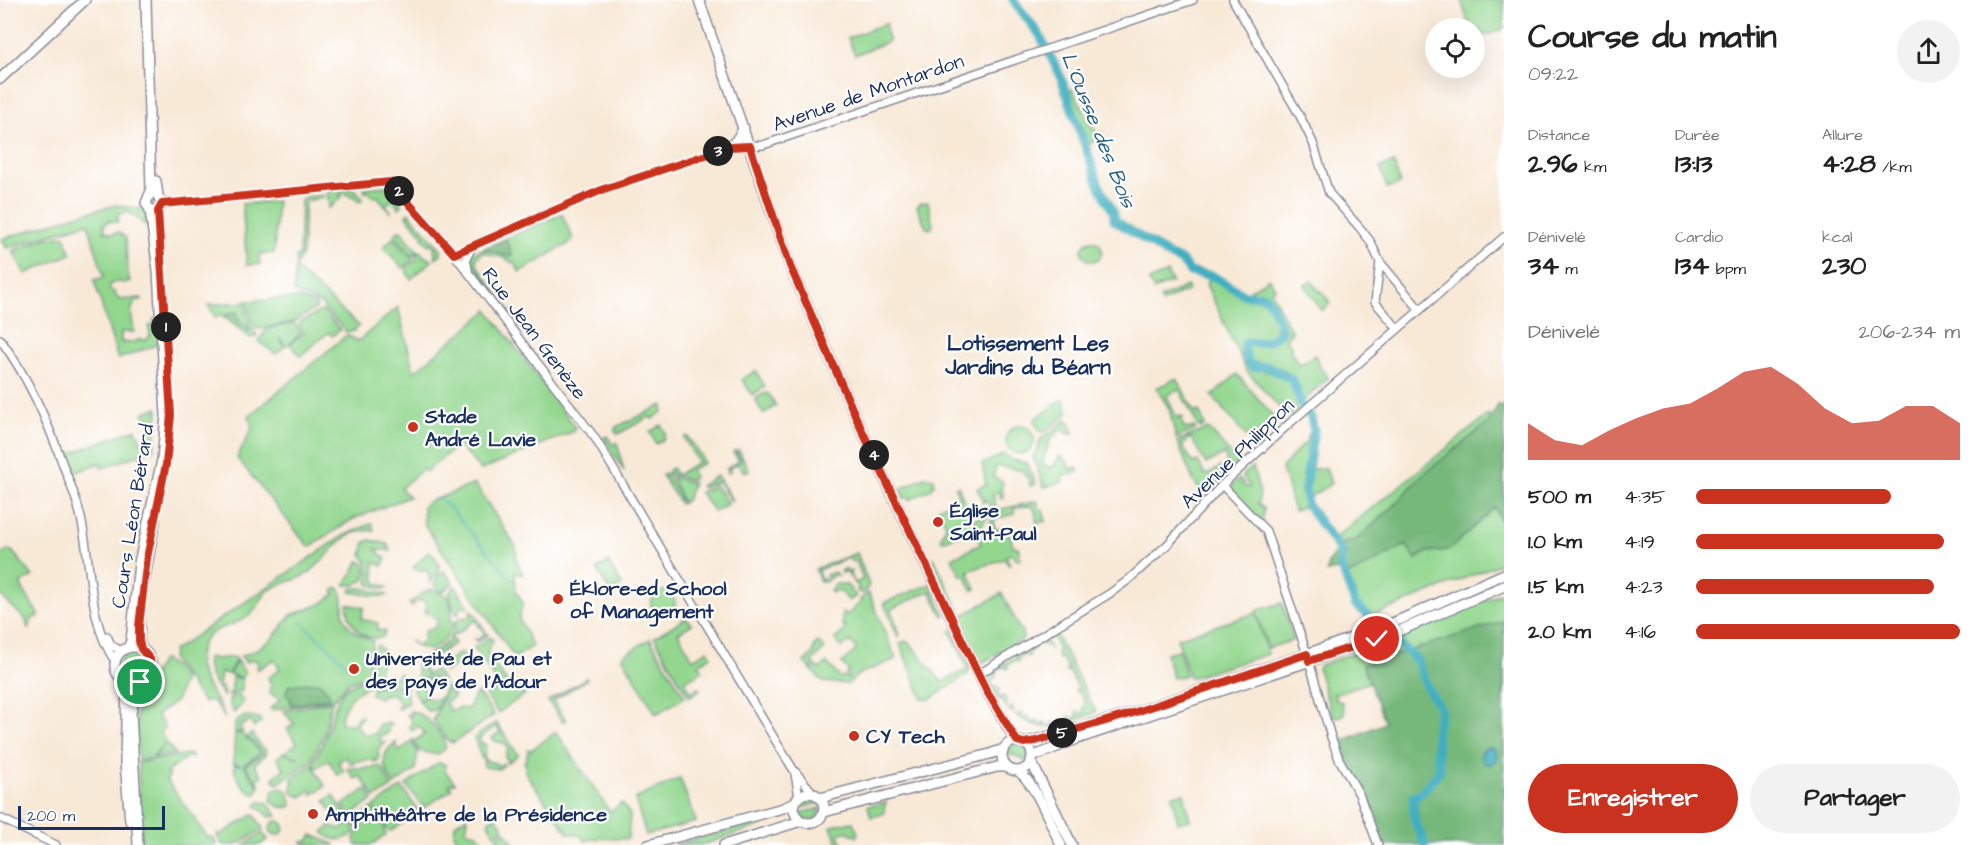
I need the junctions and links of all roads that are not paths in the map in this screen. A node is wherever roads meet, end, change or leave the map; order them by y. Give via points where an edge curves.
1 (85, 0) edge
2 (146, 0) edge
3 (699, 0) edge
4 (1193, 0) edge
5 (1233, 0) edge
6 (0, 79) edge
7 (744, 128) junction
8 (750, 146) junction
9 (730, 147) junction
10 (156, 204) junction
11 (1504, 237) edge
12 (472, 247) junction
13 (454, 254) junction
14 (1380, 262) junction
15 (468, 272) junction
16 (1420, 310) junction
17 (1398, 329) junction
18 (0, 339) edge
19 (1222, 485) junction
20 (1504, 574) edge
21 (1504, 586) edge
22 (96, 608) junction
23 (1391, 629) junction
24 (141, 649) junction
25 (124, 650) junction
26 (1308, 657) junction
27 (116, 661) junction
28 (979, 674) junction
29 (126, 682) junction
30 (140, 682) junction
31 (1013, 744) junction
32 (1032, 759) junction
33 (1007, 767) junction
34 (793, 769) junction
35 (1018, 771) junction
36 (817, 796) junction
37 (797, 800) junction
38 (824, 812) junction
39 (0, 818) edge
40 (801, 821) junction
41 (56, 845) edge
42 (132, 845) edge
43 (138, 845) edge
44 (648, 845) edge
45 (724, 845) edge
46 (1062, 845) edge
47 (1072, 845) edge
48 (1378, 845) edge

1 - 6 main road
2 - 10 main road, Cours Léon Bérard
3 - 7 main road
4 - 8 street, Avenue de Montardon via 763,145
5 - 14 street via 1300,116 1329,194 1370,241
7 - 8 main road
7 - 9 main road
8 - 9 street, Avenue de Montardon
8 - 28 main road via 797,283 858,422
9 - 12 street, Avenue de Montardon via 604,189
10 - 13 street via 390,182
10 - 24 main road, Cours Léon Bérard via 171,415 142,591
10 - 25 main road, Cours Léon Bérard via 166,416 162,460 139,563 131,641
11 - 16 street, Avenue Philippon
12 - 13 street, Avenue de Montardon
12 - 15 street via 466,259
13 - 15 street, Rue Jean Genèze
14 - 16 street
14 - 17 street via 1375,302
15 - 34 street, Rue Jean Genèze via 595,438
16 - 17 street, Avenue Philippon
17 - 19 street, Avenue Philippon
18 - 22 street via 32,389 73,492 81,516
19 - 26 street via 1266,531
19 - 28 street, Avenue Philippon via 1167,545 1127,581
20 - 23 main road
21 - 23 main road
22 - 25 street via 111,645
22 - 27 street via 106,646
23 - 26 main road
24 - 25 main road
24 - 30 main road via 151,664 149,675
25 - 27 main road
26 - 31 main road via 1127,715
26 - 32 main road via 1077,739
26 - 48 street via 1339,759 1359,794
27 - 29 main road via 116,671
28 - 31 main road
29 - 30 main road
29 - 42 main road via 125,763
30 - 43 main road via 132,713
31 - 32 main road via 1030,748
31 - 33 main road via 1002,760
31 - 36 main road via 990,754
32 - 35 main road via 1025,769
32 - 47 main road
33 - 35 main road
33 - 38 main road via 994,767
34 - 36 street
34 - 37 street
35 - 46 main road via 1036,795
36 - 37 main road via 807,794
36 - 38 main road
37 - 40 main road via 795,814
37 - 44 main road via 783,808
38 - 40 main road via 816,822
39 - 41 street
40 - 45 main road

